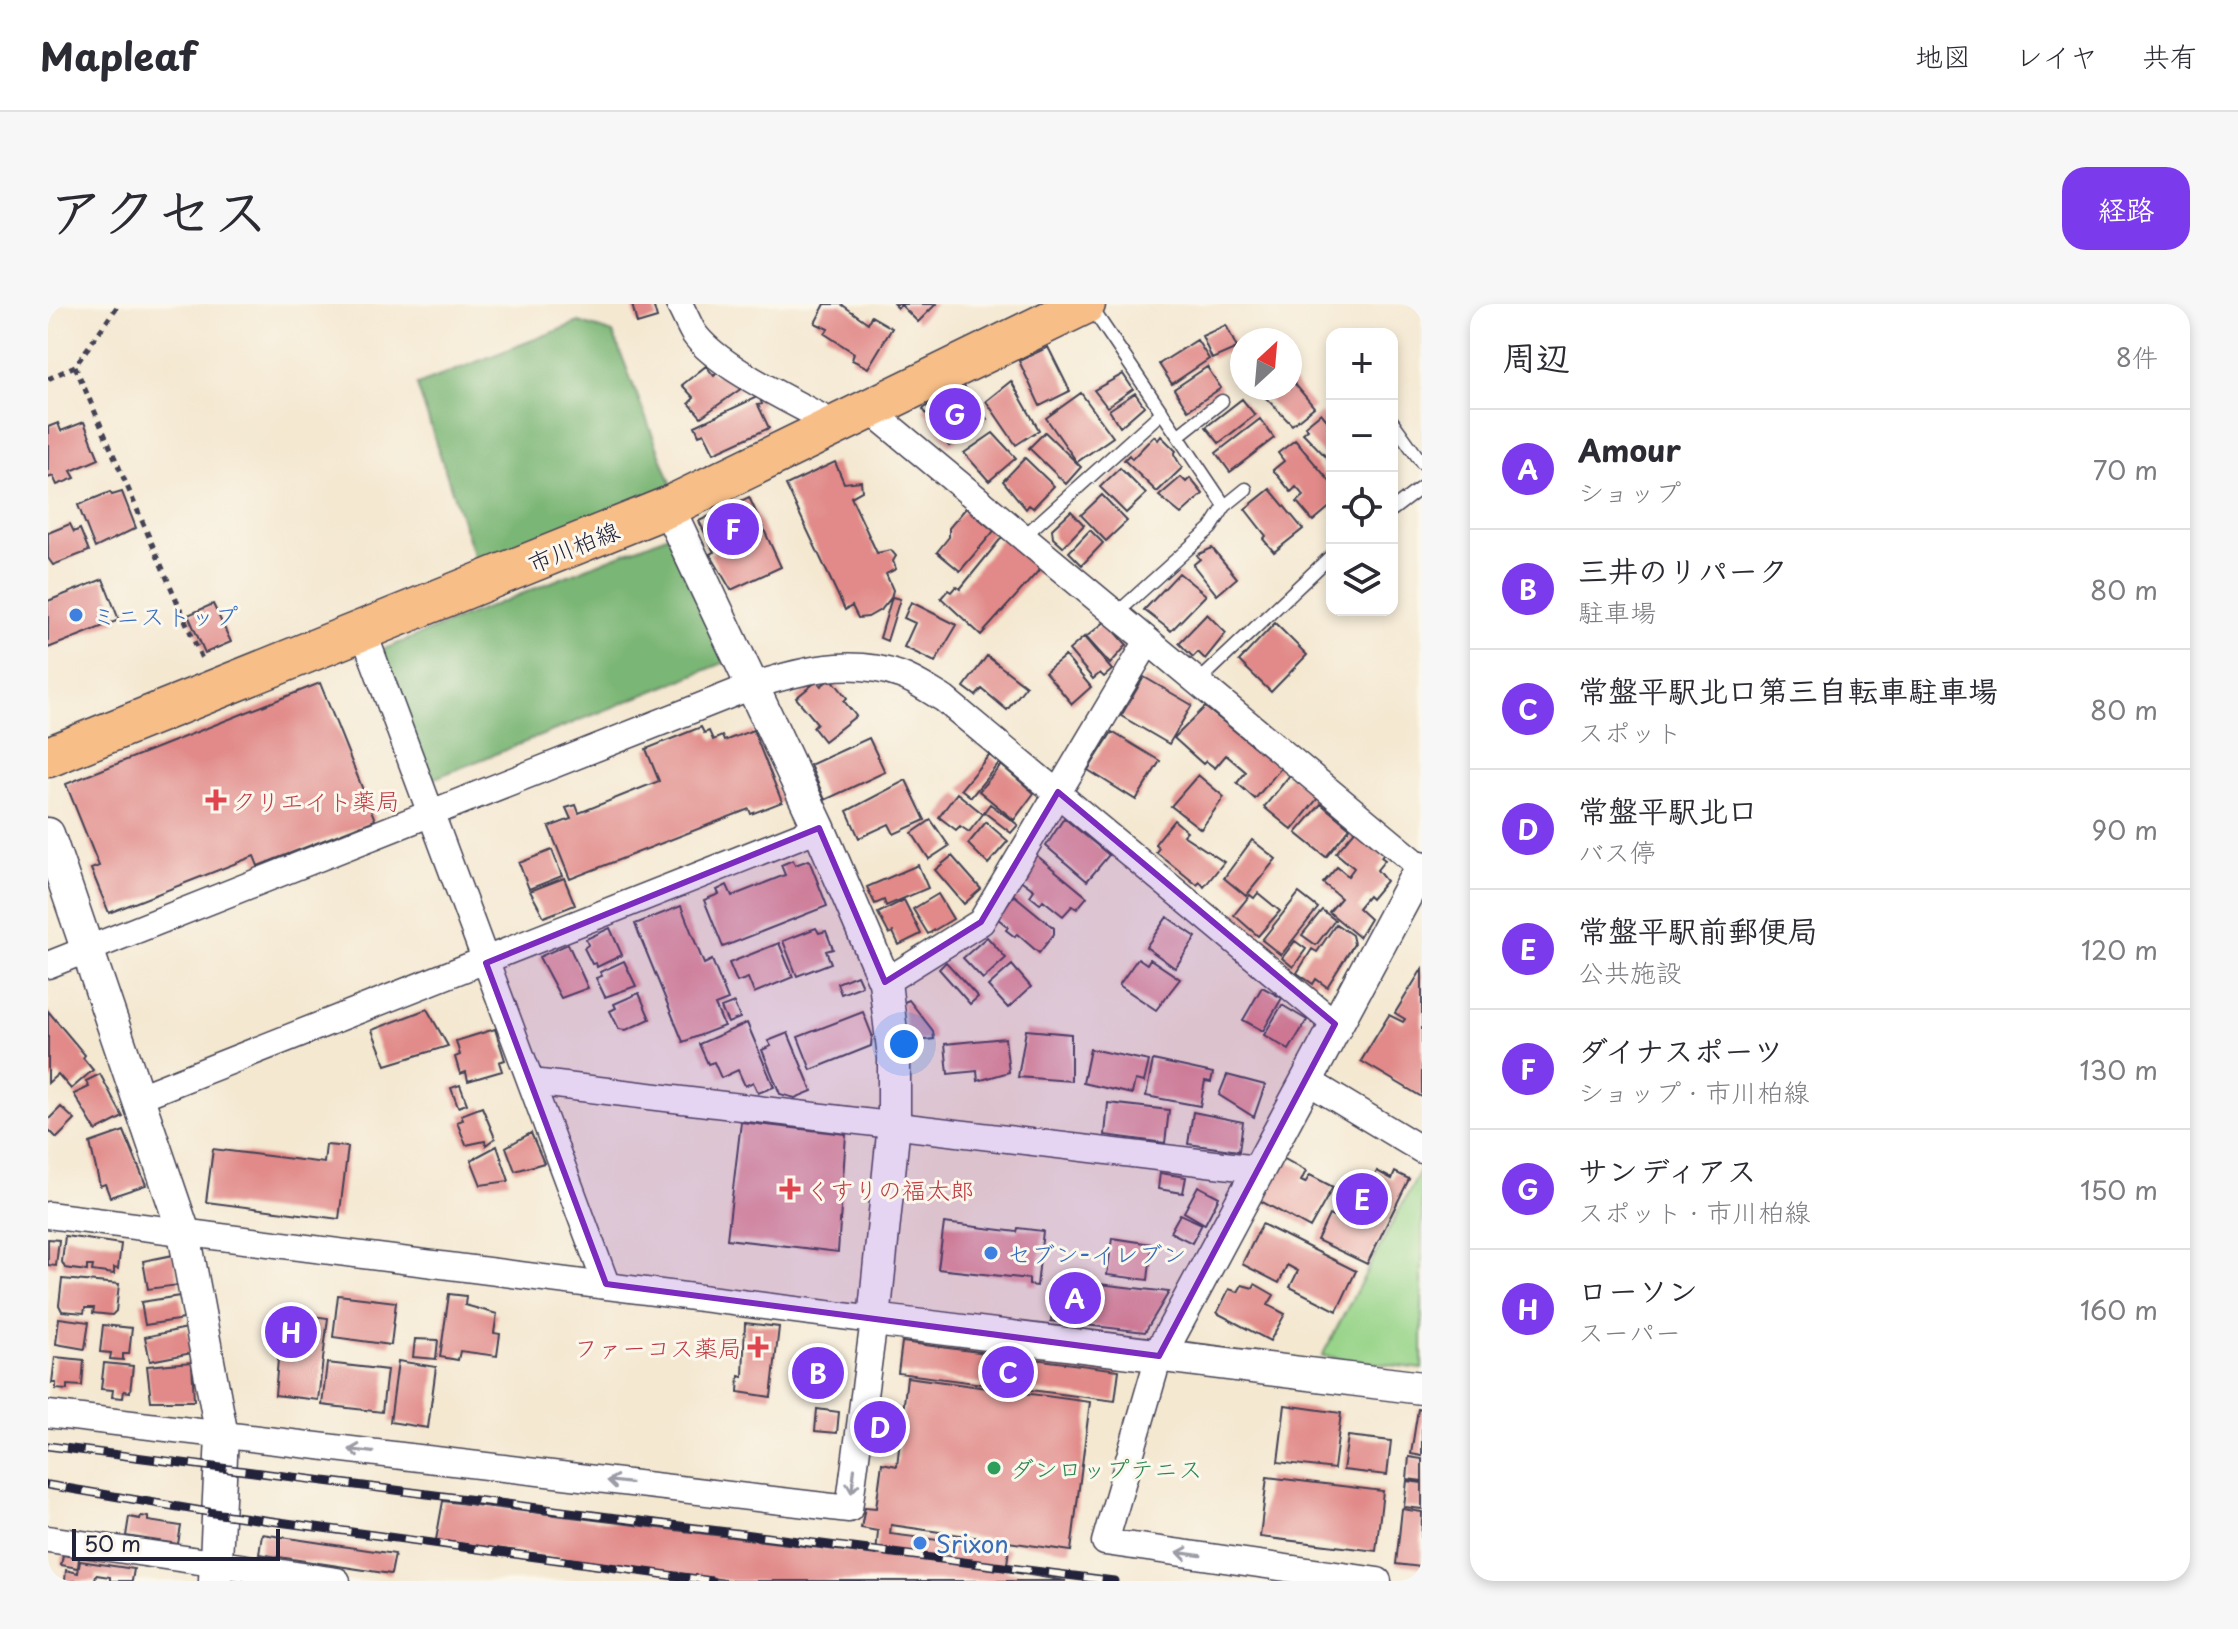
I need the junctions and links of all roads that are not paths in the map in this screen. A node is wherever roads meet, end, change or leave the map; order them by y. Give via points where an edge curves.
1 (679, 304) edge
2 (1087, 304) edge
3 (1222, 401) dead end
4 (1162, 412) junction
5 (854, 418) junction
6 (1398, 429) edge
7 (1179, 435) junction
8 (1422, 463) edge
9 (1422, 487) edge
10 (1246, 489) dead end
11 (1398, 505) edge
12 (1225, 506) junction
13 (668, 507) junction
14 (1023, 537) junction
15 (1326, 561) edge
16 (1116, 614) junction
17 (363, 631) junction
18 (1148, 641) junction
19 (1198, 682) junction
20 (752, 686) junction
21 (48, 757) edge
22 (1058, 792) junction
23 (432, 813) junction
24 (819, 828) junction
25 (48, 834) edge
26 (1422, 868) edge
27 (88, 949) junction
28 (486, 963) junction
29 (48, 965) edge
30 (885, 982) junction
31 (1335, 1024) junction
32 (1306, 1080) junction
33 (532, 1082) junction
34 (139, 1097) junction
35 (894, 1124) junction
36 (1422, 1150) edge
37 (1257, 1169) junction
38 (48, 1215) edge
39 (184, 1233) junction
40 (606, 1284) junction
41 (874, 1320) junction
42 (1159, 1356) junction
43 (1422, 1388) edge
44 (48, 1414) edge
45 (222, 1436) junction
46 (48, 1539) edge
47 (216, 1572) edge
48 (337, 1581) edge
49 (1378, 1581) edge

1 - 5 street via 694,334 744,374
2 - 4 lane
2 - 5 main road, 市川柏線
3 - 7 lane
4 - 7 lane
4 - 14 lane
5 - 13 main road, 市川柏線
5 - 14 street
6 - 8 lane
7 - 12 lane
9 - 11 lane
10 - 12 lane
12 - 16 lane via 1211,528
13 - 17 main road, 市川柏線
13 - 20 street
14 - 16 street
15 - 19 lane
16 - 18 street
17 - 21 main road, 市川柏線
17 - 23 street
18 - 19 street
18 - 22 street
19 - 26 street
20 - 22 street via 807,669 858,666 901,675 944,699
20 - 23 street
20 - 24 street
22 - 30 street via 981,922
22 - 31 street
23 - 27 street
23 - 28 street
24 - 28 street
24 - 30 street
25 - 27 street
26 - 31 street
27 - 29 street
27 - 34 street
28 - 33 street
28 - 34 street
30 - 35 street via 894,1057
31 - 32 street
32 - 36 street
32 - 37 street
33 - 35 street
33 - 40 street
34 - 39 street
35 - 37 street
35 - 41 street
37 - 42 street
38 - 39 street
39 - 40 street
39 - 45 street
40 - 41 street
41 - 42 street
41 -> 45 street via 849,1509
42 - 43 street
49 -> 42 street via 1105,1542
44 - 45 street
45 - 47 street
46 - 47 street
47 - 48 street

